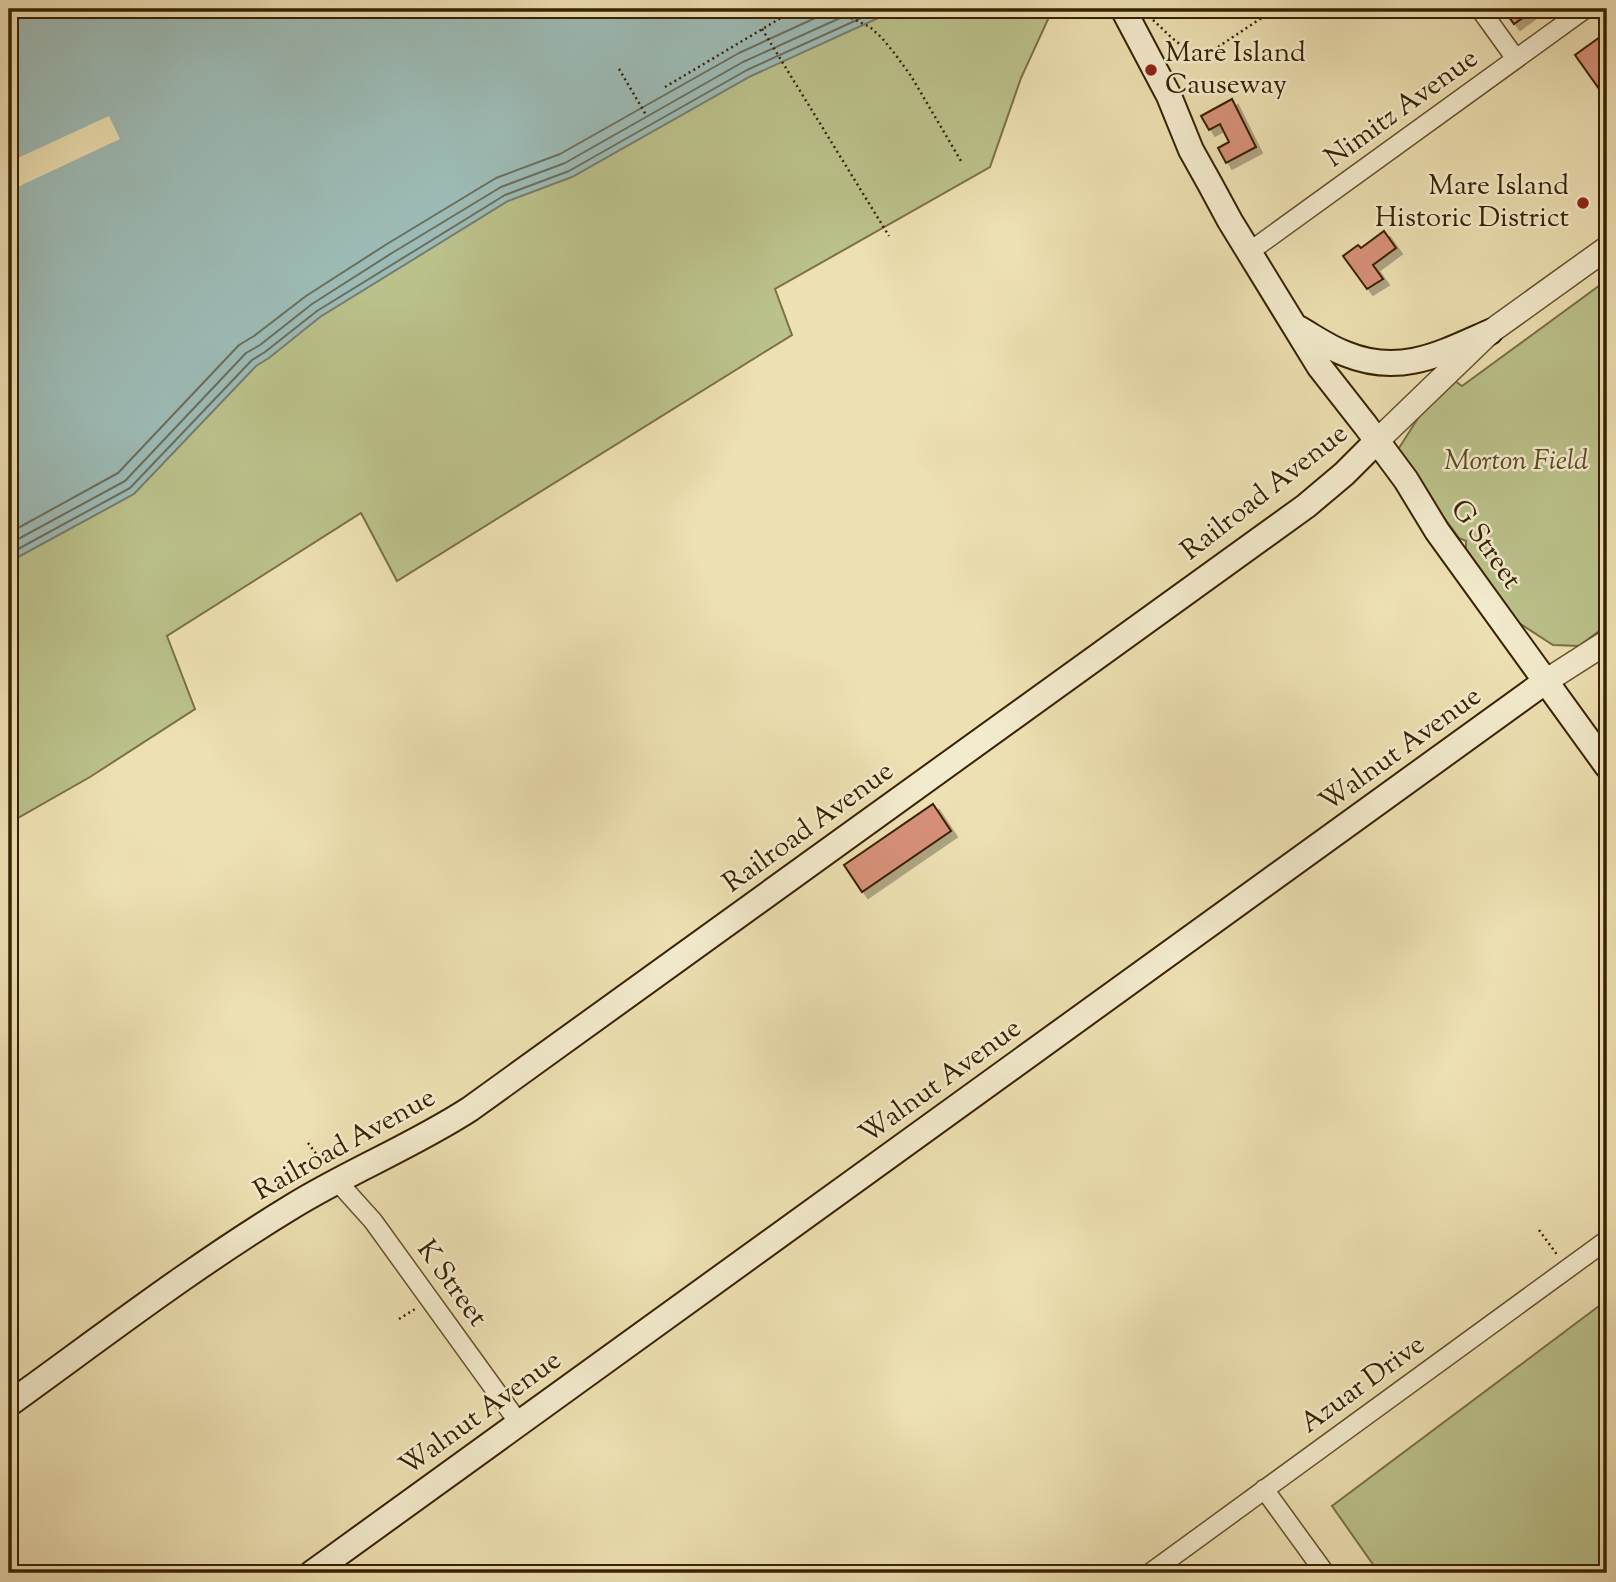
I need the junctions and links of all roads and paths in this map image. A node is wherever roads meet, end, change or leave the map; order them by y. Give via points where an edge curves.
1 (796, 9) edge
2 (1108, 9) edge
3 (1123, 9) edge
4 (1275, 9) edge
5 (1480, 9) edge
6 (1586, 9) edge
7 (792, 11) junction
8 (838, 13) dead end
9 (1148, 15) dead end
10 (851, 18) dead end
11 (762, 29) junction
12 (1516, 59) junction
13 (619, 69) dead end
14 (665, 88) dead end
15 (1163, 99) junction
16 (646, 115) dead end
17 (961, 161) dead end
18 (889, 236) dead end
19 (1607, 248) edge
20 (1249, 252) junction
21 (1295, 327) junction
22 (1490, 332) junction
23 (1319, 366) junction
24 (1377, 442) junction
25 (1344, 474) junction
26 (1607, 642) edge
27 (1546, 681) junction
28 (1607, 766) edge
29 (308, 1143) dead end
30 (337, 1181) junction
31 (1539, 1230) dead end
32 (1607, 1240) edge
33 (1568, 1270) junction
34 (430, 1299) junction
35 (399, 1319) dead end
36 (9, 1404) edge
37 (525, 1429) junction
38 (1264, 1489) junction
39 (312, 1573) edge
40 (1150, 1573) edge
41 (1325, 1573) edge

1 - 7 path
2 - 15 main road
3 - 15 main road
4 - 9 path via 1208,53 1178,43
5 - 12 street
6 - 12 street, Nimitz Avenue
7 - 8 path
7 - 11 path
10 - 17 path via 870,27 895,54
11 - 14 path
11 - 18 path
12 - 20 street, Nimitz Avenue
13 - 16 path
15 - 20 main road
19 - 22 street, Railroad Avenue
20 - 21 main road, G Street
21 - 22 main road via 1343,354 1391,364 1431,357
21 - 23 main road, G Street
22 - 24 street, Railroad Avenue
23 - 24 main road, G Street
23 - 25 main road via 1350,431
24 - 25 main road, Railroad Avenue
24 - 27 main road, G Street
25 - 30 main road, Railroad Avenue via 1306,506 470,1109
26 - 27 street, Walnut Avenue
27 - 28 main road, G Street
27 - 37 main road, Walnut Avenue via 843,1191
29 - 30 path
30 - 34 street, K Street via 373,1221
30 - 36 main road, Railroad Avenue via 216,1256
31 - 33 path
32 - 33 street, Azuar Drive
33 - 38 street, Azuar Drive
34 - 35 path
34 - 37 street, K Street
37 - 39 main road, Walnut Avenue
38 - 40 street, Azuar Drive
38 - 41 street

